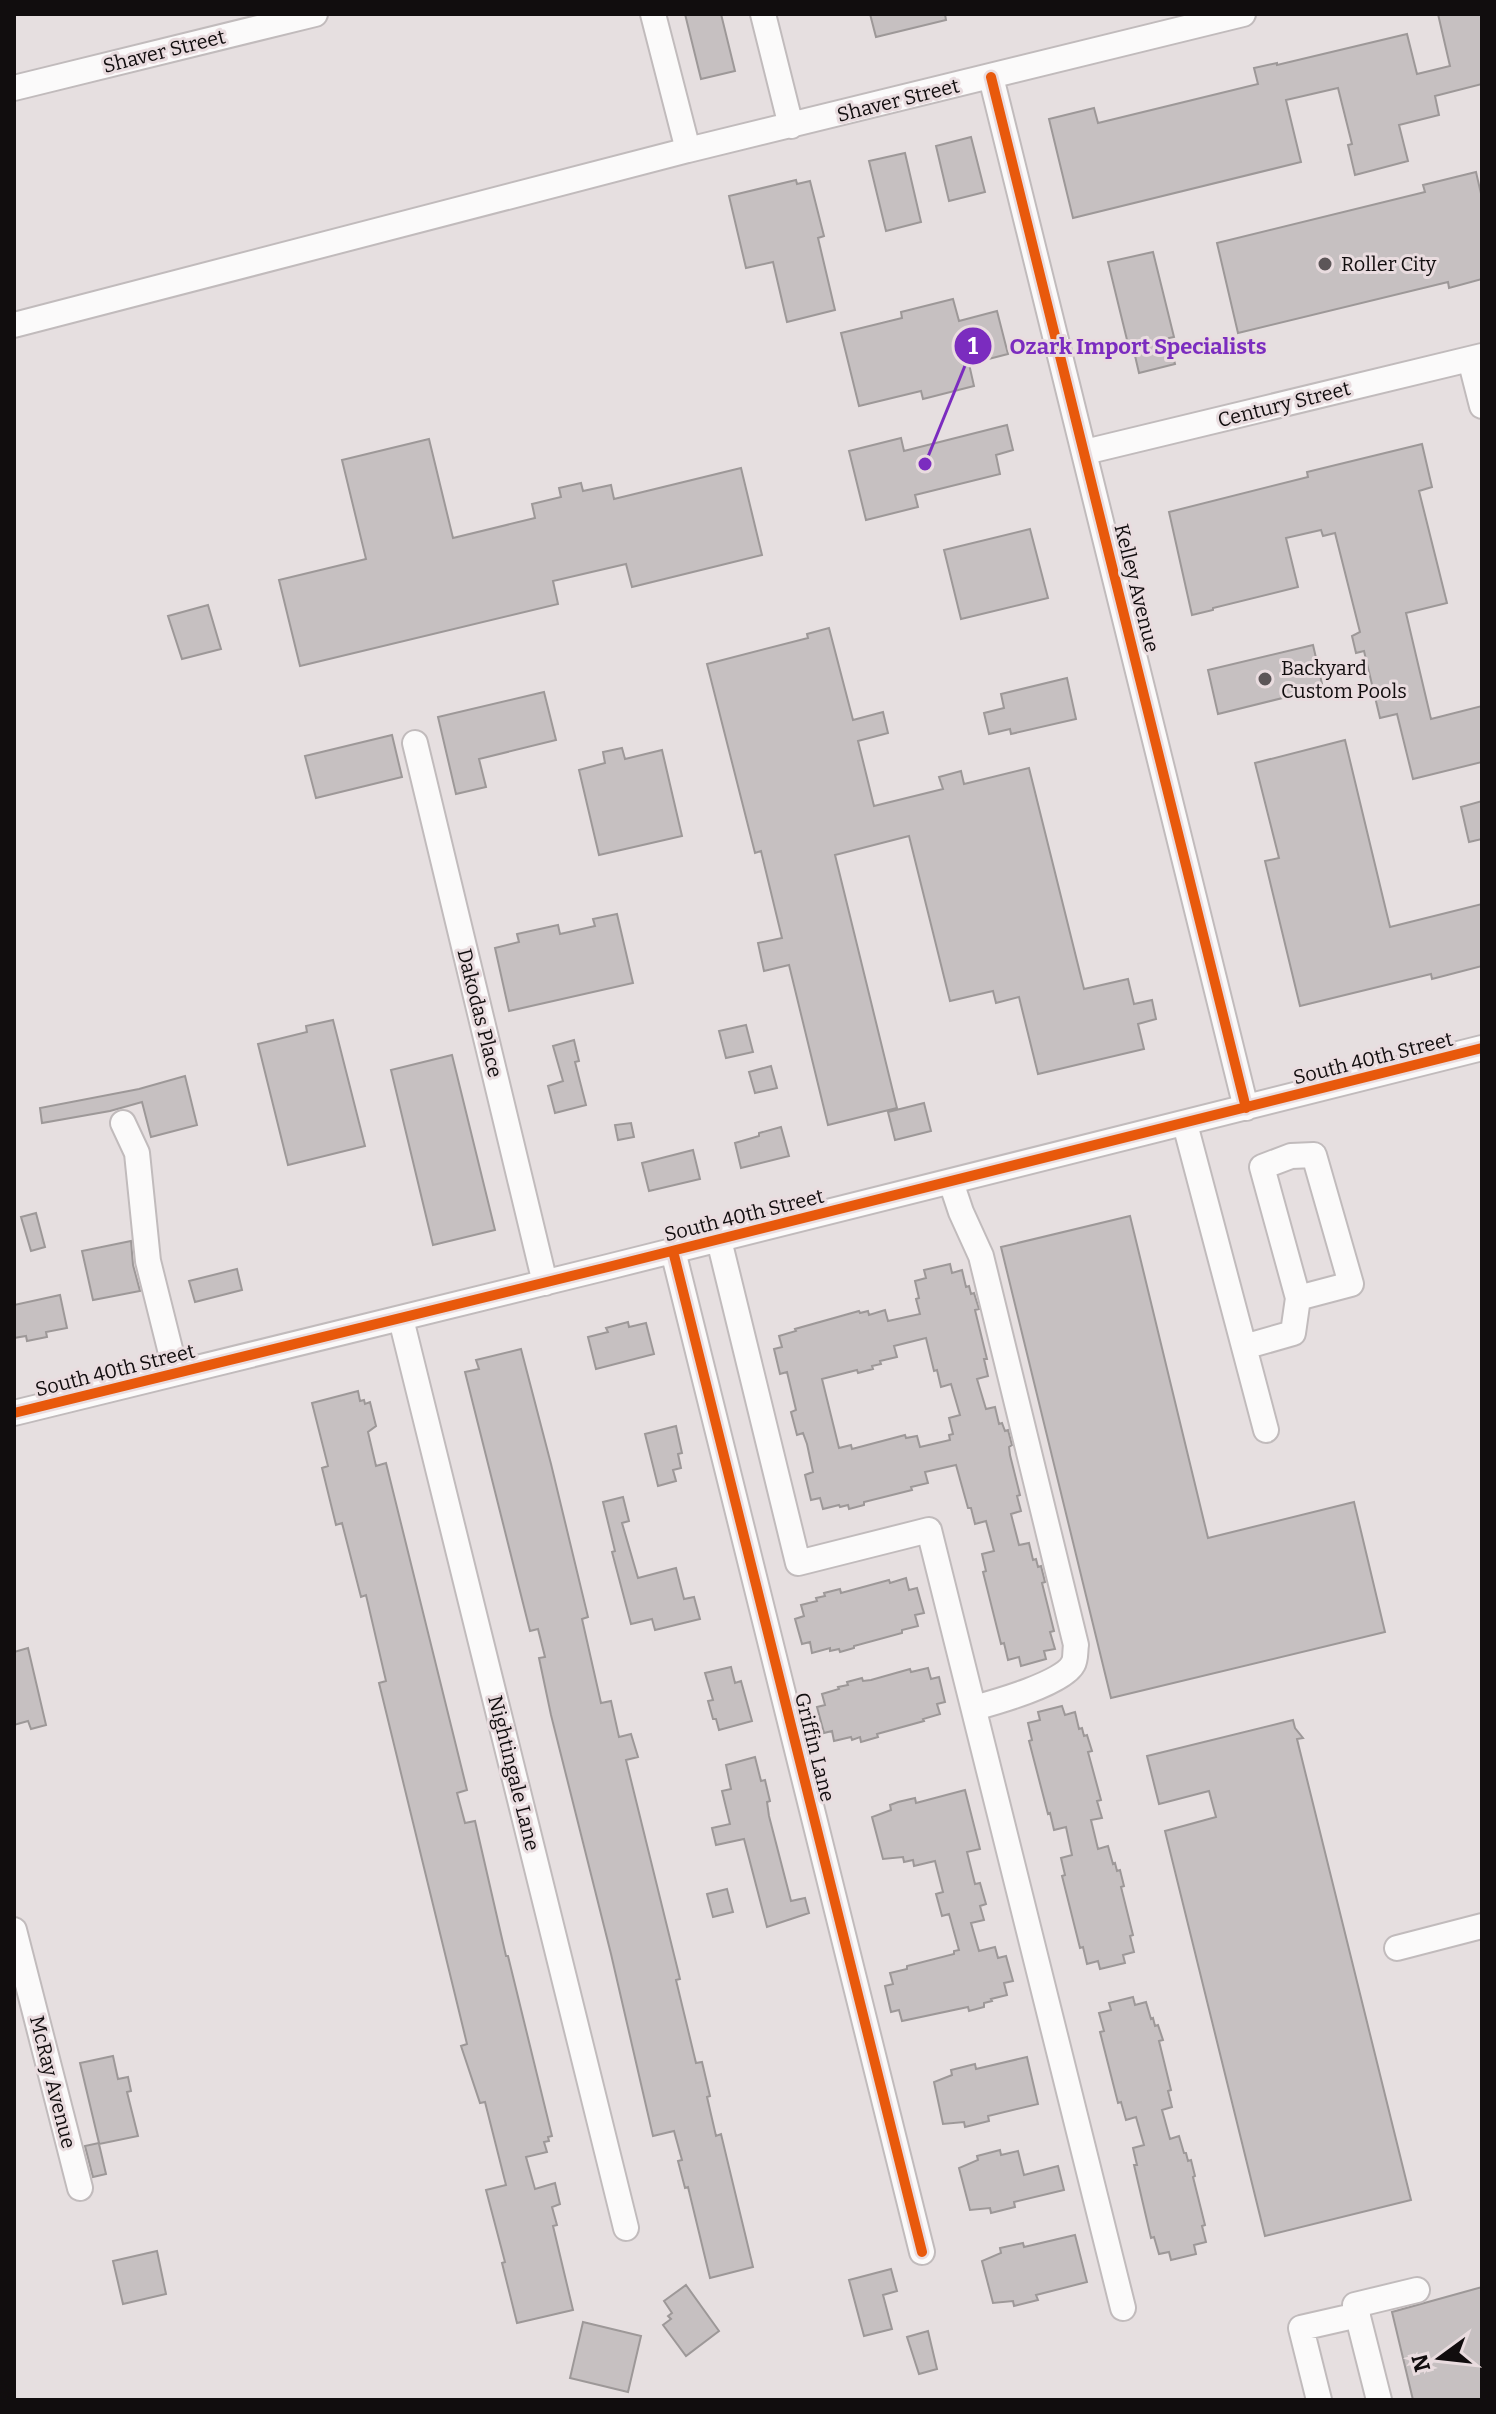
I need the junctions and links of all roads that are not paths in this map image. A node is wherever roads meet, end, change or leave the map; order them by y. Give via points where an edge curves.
1 (315, 14) edge
2 (653, 14) edge
3 (763, 14) edge
4 (1243, 14) edge
5 (991, 77) junction
6 (14, 88) edge
7 (791, 126) junction
8 (688, 150) junction
9 (14, 325) edge
10 (1476, 358) edge
11 (1482, 406) edge
12 (1085, 452) junction
13 (415, 743) dead end
14 (1482, 1048) edge
15 (1246, 1108) junction
16 (123, 1123) dead end
17 (1185, 1124) junction
18 (951, 1182) junction
19 (719, 1240) junction
20 (673, 1251) junction
21 (545, 1283) junction
22 (1298, 1298) junction
23 (401, 1319) junction
24 (1244, 1347) junction
25 (176, 1373) junction
26 (14, 1413) edge
27 (1266, 1430) dead end
28 (974, 1708) junction
29 (1482, 1926) edge
30 (14, 1930) edge
31 (1397, 1948) dead end
32 (80, 2188) dead end
33 (626, 2228) dead end
34 (922, 2252) dead end
35 (1417, 2290) dead end
36 (1123, 2308) dead end
37 (1358, 2315) junction
38 (1319, 2400) edge
39 (1379, 2400) edge

1 - 6 street, Shaver Street
2 - 8 street
3 - 7 street
4 - 5 street, Shaver Street
5 - 7 street, Shaver Street
5 - 12 street, Kelley Avenue
7 - 8 street, Shaver Street
8 - 9 street, Shaver Street
10 - 11 street
10 - 12 street, Century Street
12 - 15 street, Kelley Avenue
13 - 21 street, Dakodas Place
14 - 15 street, South 40th Street
15 - 17 street, South 40th Street
16 - 25 street via 137,1153 148,1261
17 - 18 street, South 40th Street
17 - 24 street
18 - 19 street, South 40th Street
18 - 28 street via 981,1256 1076,1645 1074,1663 1063,1676
19 - 20 street, South 40th Street
19 - 28 street via 798,1563 929,1530
20 - 21 street, South 40th Street
20 - 34 street, Griffin Lane
21 - 23 street, South 40th Street
22 - 22 street via 1351,1284 1314,1155 1291,1156 1262,1167
22 - 24 street via 1293,1333
23 - 25 street, South 40th Street
23 - 33 street, Nightingale Lane
24 - 27 street
25 - 26 street, South 40th Street
28 - 36 street
29 - 31 street
30 - 32 street, McRay Avenue
35 - 37 street via 1355,2305
37 - 38 street via 1301,2328
37 - 39 street

